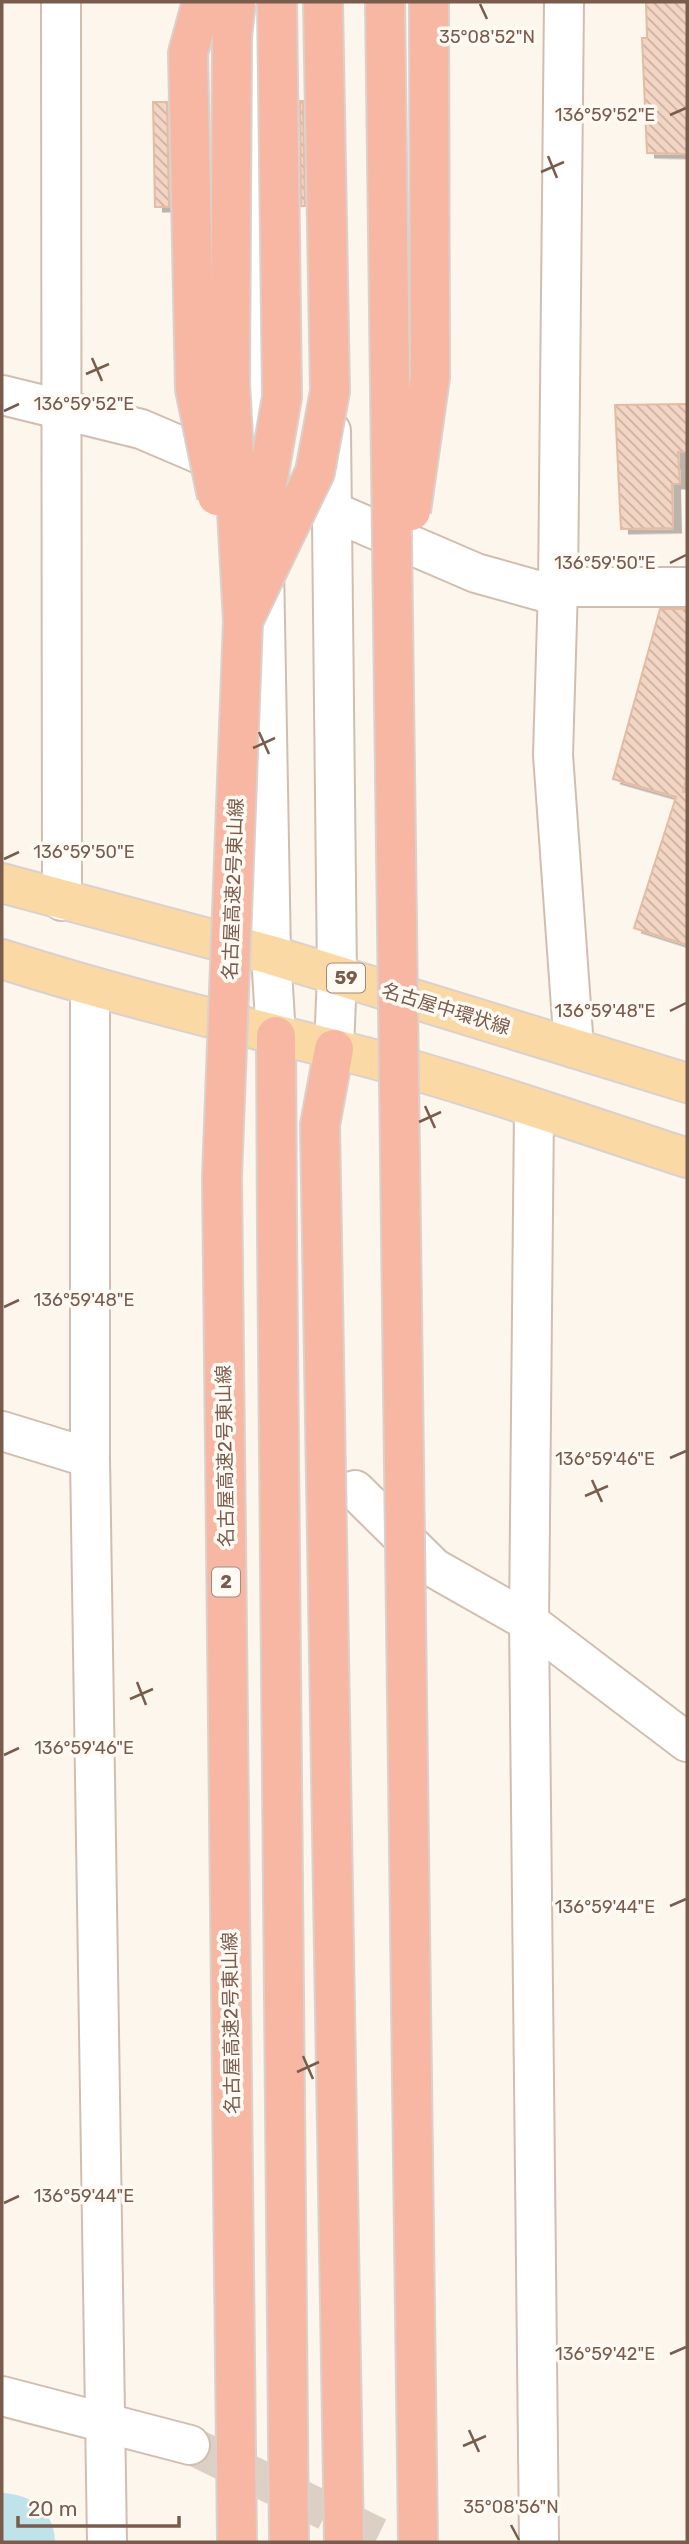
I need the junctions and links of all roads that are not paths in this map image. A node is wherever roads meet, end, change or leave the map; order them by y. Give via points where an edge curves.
1 (61, 2) edge
2 (202, 2) edge
3 (236, 2) edge
4 (254, 2) edge
5 (277, 2) edge
6 (325, 2) edge
7 (385, 2) edge
8 (429, 2) edge
9 (564, 2) edge
10 (2, 395) edge
11 (60, 411) junction
12 (262, 481) junction
13 (331, 511) junction
14 (687, 587) edge
15 (558, 592) junction
16 (243, 621) junction
17 (394, 631) junction
18 (2, 883) edge
19 (62, 901) junction
20 (271, 956) junction
21 (2, 960) edge
22 (337, 975) junction
23 (90, 987) junction
24 (276, 1036) junction
25 (574, 1048) junction
26 (334, 1049) junction
27 (687, 1083) edge
28 (534, 1108) junction
29 (687, 1158) edge
30 (2, 1431) edge
31 (90, 1458) junction
32 (355, 1490) dead end
33 (529, 1622) junction
34 (687, 1742) edge
35 (2, 2396) edge
36 (106, 2424) junction
37 (190, 2445) tunnel mouth
38 (107, 2542) edge
39 (237, 2542) edge
40 (289, 2542) edge
41 (344, 2542) edge
42 (418, 2542) edge
43 (539, 2542) edge

1 - 11 street
2 - 16 highway, bridge via 188,53 195,390
3 - 16 highway, bridge via 230,383
4 - 12 street
5 - 16 highway, bridge via 282,397
6 - 13 street
6 - 16 highway, bridge via 330,391 315,472
7 - 17 highway, bridge
8 - 17 highway, bridge via 430,377
9 - 15 street
10 - 11 street
11 - 12 street via 141,429
11 - 19 street
12 - 13 street
12 - 20 street
13 - 15 street via 476,573
13 - 22 street
14 - 15 street
15 - 25 street via 553,755
16 - 39 highway, 名古屋高速2号東山線 / 2, bridge via 222,1177
17 - 42 highway, bridge
18 - 19 main road, 名古屋中環状線 / 59
19 - 20 main road, 名古屋中環状線 / 59
20 - 22 main road, 名古屋中環状線 / 59
20 - 24 street
21 - 23 main road
22 - 25 main road, 名古屋中環状線 / 59
22 - 26 street
23 - 24 main road
23 - 31 street
24 - 26 main road
24 - 40 highway, bridge
25 - 27 main road, 名古屋中環状線 / 59
26 - 28 main road
26 - 41 highway, bridge via 320,1125
28 - 29 main road
28 - 33 street
30 - 31 street
31 - 36 street
32 - 33 street via 434,1567
33 - 34 street
33 - 43 street
35 - 36 street
36 - 37 street
36 - 38 street

